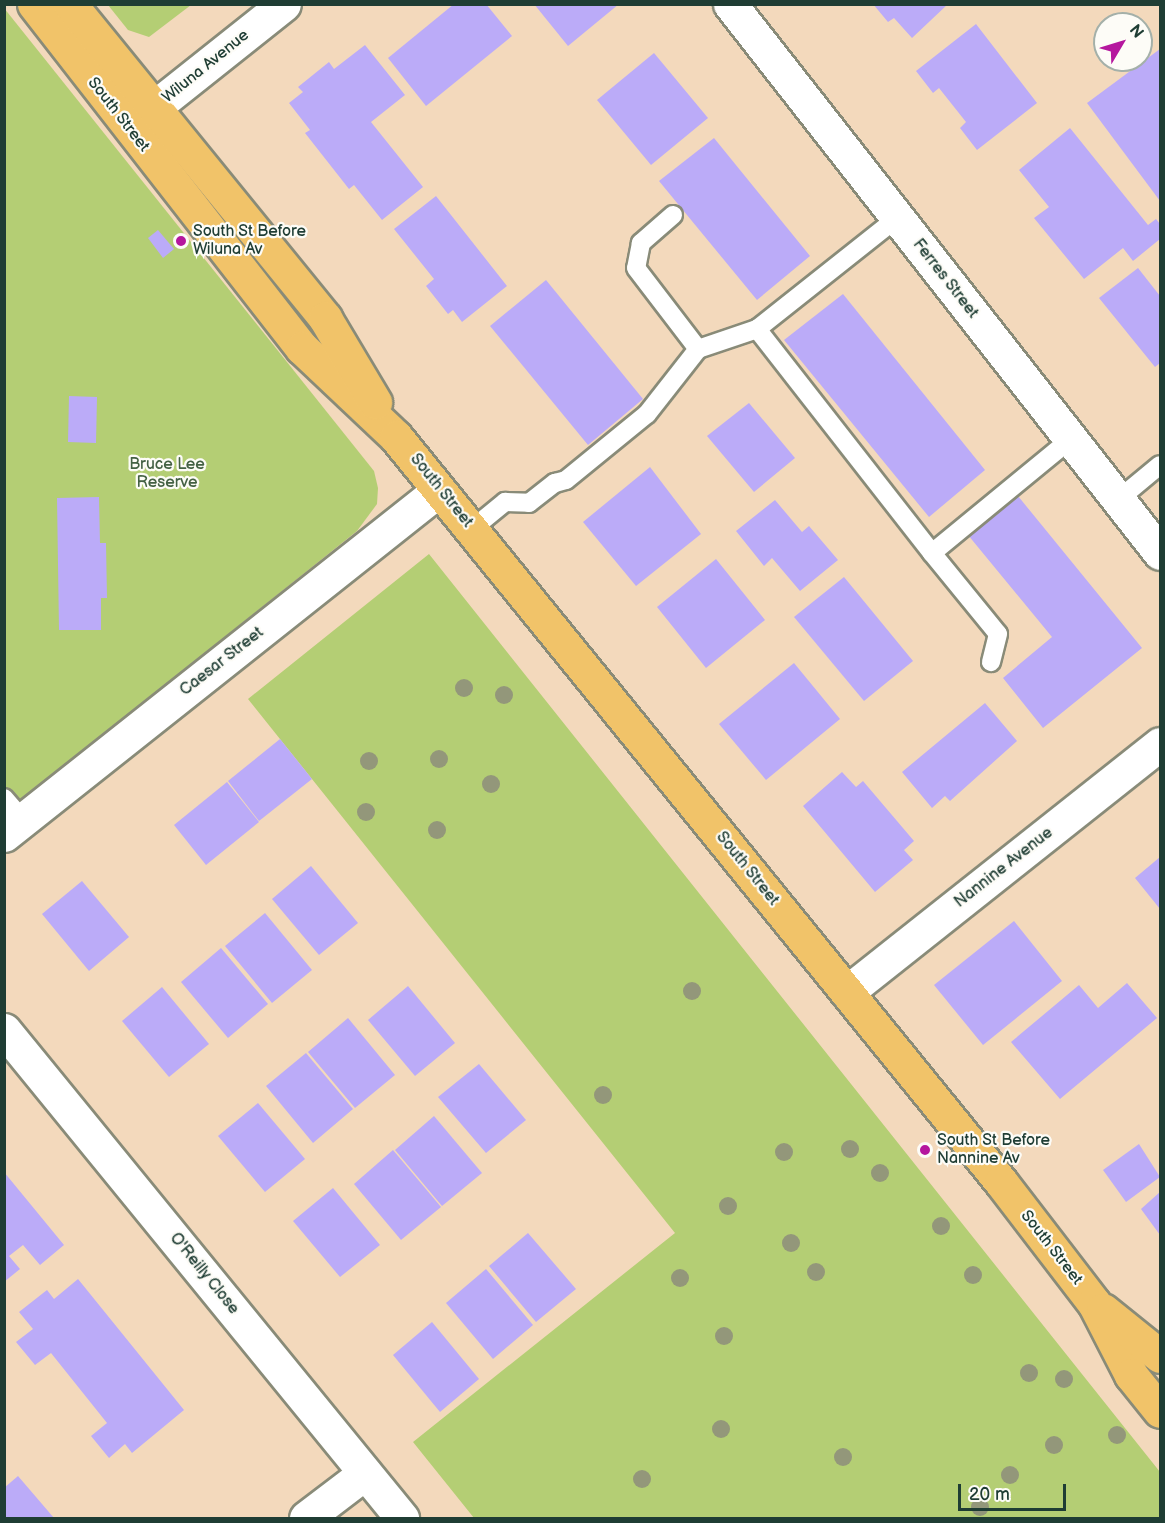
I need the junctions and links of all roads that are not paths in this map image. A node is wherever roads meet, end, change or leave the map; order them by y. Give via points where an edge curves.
1 (34, 4) edge
2 (70, 4) edge
3 (284, 4) edge
4 (730, 4) edge
5 (155, 108) junction
6 (128, 128) junction
7 (673, 215) dead end
8 (897, 218) junction
9 (757, 329) junction
10 (698, 349) junction
11 (396, 437) junction
12 (1071, 440) junction
13 (1161, 465) edge
14 (439, 490) junction
15 (1119, 499) junction
16 (472, 529) junction
17 (932, 553) junction
18 (1161, 553) edge
19 (991, 662) dead end
20 (1161, 744) edge
21 (10, 818) edge
22 (847, 992) junction
23 (4, 1029) edge
24 (1094, 1303) junction
25 (1161, 1356) edge
26 (1161, 1411) edge
27 (365, 1473) junction
28 (306, 1518) edge
29 (402, 1518) edge

1 - 6 main road, South Street
2 - 5 main road, South Street
3 - 5 street, Wiluna Avenue
4 - 8 street, Ferres Street
5 - 6 street, Wiluna Avenue
5 - 11 main road, South Street via 325,318
6 - 11 main road, South Street via 302,348
7 - 10 lane via 641,243 636,268
8 - 9 lane
8 - 12 street, Ferres Street
9 - 10 lane
9 - 17 lane
10 - 16 lane via 647,414 566,480 555,483 529,503 505,502
11 - 14 main road, South Street
12 - 15 street, Ferres Street
12 - 17 lane
13 - 15 lane
14 - 16 main road, South Street
14 - 21 street, Caesar Street
15 - 18 street, Ferres Street
16 - 22 main road, South Street
17 - 19 lane via 998,634
20 - 22 street, Nannine Avenue
22 - 24 main road, South Street
23 - 27 street, O'Reilly Close
24 - 25 main road, South Street
24 - 26 main road, South Street via 1131,1375
27 - 28 street
27 - 29 street, O'Reilly Close

